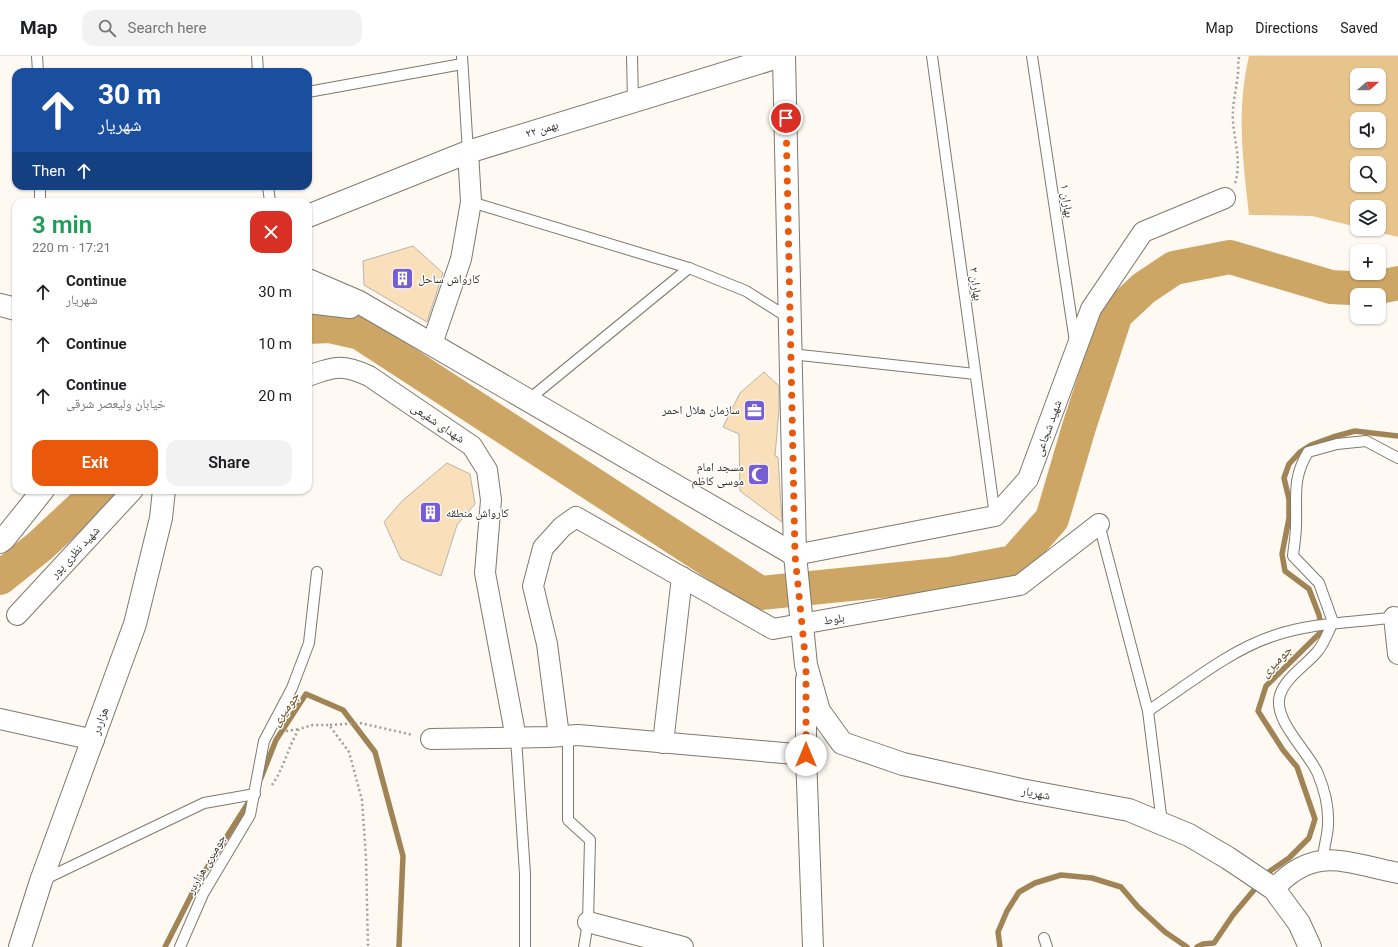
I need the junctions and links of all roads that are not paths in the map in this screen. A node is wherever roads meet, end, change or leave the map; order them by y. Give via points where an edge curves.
1 (37, 56) edge
2 (257, 56) edge
3 (632, 56) edge
4 (781, 56) edge
5 (784, 56) edge
6 (932, 56) edge
7 (1032, 56) edge
8 (462, 60) edge
9 (38, 68) edge
10 (258, 68) edge
11 (312, 91) edge
12 (633, 101) junction
13 (468, 152) junction
14 (1230, 191) road end
15 (471, 202) junction
16 (312, 214) edge
17 (689, 268) junction
18 (312, 282) edge
19 (312, 303) edge
20 (0, 305) edge
21 (12, 308) edge
22 (376, 312) junction
23 (790, 318) junction
24 (432, 344) junction
25 (1076, 350) junction
26 (791, 354) junction
27 (312, 374) edge
28 (975, 374) junction
29 (528, 400) junction
30 (1398, 458) edge
31 (40, 494) edge
32 (129, 494) edge
33 (166, 494) edge
34 (995, 516) junction
35 (1099, 524) joint
36 (0, 542) edge
37 (796, 563) junction
38 (317, 572) dead end
39 (682, 577) junction
40 (17, 615) dead end
41 (1396, 617) edge
42 (1333, 622) junction
43 (802, 625) junction
44 (1398, 654) edge
45 (806, 665) junction
46 (1148, 711) junction
47 (0, 719) edge
48 (558, 737) junction
49 (516, 738) junction
50 (431, 739) road end
51 (94, 740) junction
52 (664, 743) junction
53 (806, 755) junction
54 (255, 794) junction
55 (1162, 823) junction
56 (1323, 860) junction
57 (1398, 873) edge
58 (41, 881) junction
59 (1263, 882) junction
60 (588, 922) junction
61 (812, 941) edge
62 (20, 947) edge
63 (180, 947) edge
64 (525, 947) edge
65 (584, 947) edge
66 (683, 947) edge
67 (1310, 947) edge

1 - 9 lane
2 - 10 lane
3 - 12 lane
4 - 12 main road, ۲۲ بهمن
5 - 23 main road, شهریار
6 - 28 lane, بهاران ۲
7 - 25 lane, بهاران ۱
8 - 11 lane
8 - 13 lane
12 - 13 main road, ۲۲ بهمن
13 - 15 street
13 - 16 main road, ۲۲ بهمن
14 - 25 street, شهید شجاعی via 1143,232 1091,309
15 - 17 lane
15 - 24 street via 461,259
17 - 23 lane via 746,291
17 - 29 lane
18 - 22 main road
19 - 22 main road
20 - 21 main road
22 - 24 main road
23 - 26 main road, شهریار
24 - 29 main road
25 - 34 street, شهید شجاعی via 1028,479
26 - 28 lane
26 - 37 main road, شهریار
27 - 49 street, شهدای شفیعی via 328,368 341,367 353,368 369,376 472,446 487,470 491,500 485,573
28 - 34 lane, بهاران ۲
29 - 37 main road
30 - 42 lane via 1366,441 1337,444 1308,452 1300,467 1295,495 1296,526 1293,556 1319,583
31 - 36 main road
32 - 40 street, شهید نظری پور
33 - 51 main road, هزاردر via 135,624
34 - 37 street
35 - 43 street, بلوط via 1020,585
35 - 46 lane
37 - 43 main road, شهریار
38 - 54 lane, جومیری هزاردر via 308,644 292,688 264,741
39 - 43 street, بلوط via 773,629
39 - 48 street, بلوط via 576,517 562,527 542,548 533,586 546,644
39 - 52 street
41 - 42 lane
41 - 44 street
42 - 46 lane via 1273,636 1231,656
42 - 56 lane via 1318,650 1288,680 1279,696 1280,714 1318,773 1327,796 1328,826
43 - 45 main road, شهریار
45 - 53 street
45 - 55 main road, شهریار via 819,711 842,743 903,764 1020,790 1129,810
46 - 55 lane
47 - 51 street
48 - 49 street
48 - 52 street via 578,735
48 - 60 lane via 568,820 590,840
49 - 50 street
49 - 64 lane via 525,874
51 - 58 main road, هزاردر
52 - 53 street
53 - 61 street
54 - 58 lane via 204,803
54 - 63 lane, جومیری هزاردر via 250,815 202,894
55 - 59 main road, شهریار via 1196,839
56 - 57 street via 1338,860
56 - 59 street via 1307,863 1287,874
58 - 62 main road, هزاردر
59 - 67 main road, شهریار via 1299,923
60 - 65 lane
60 - 66 street

